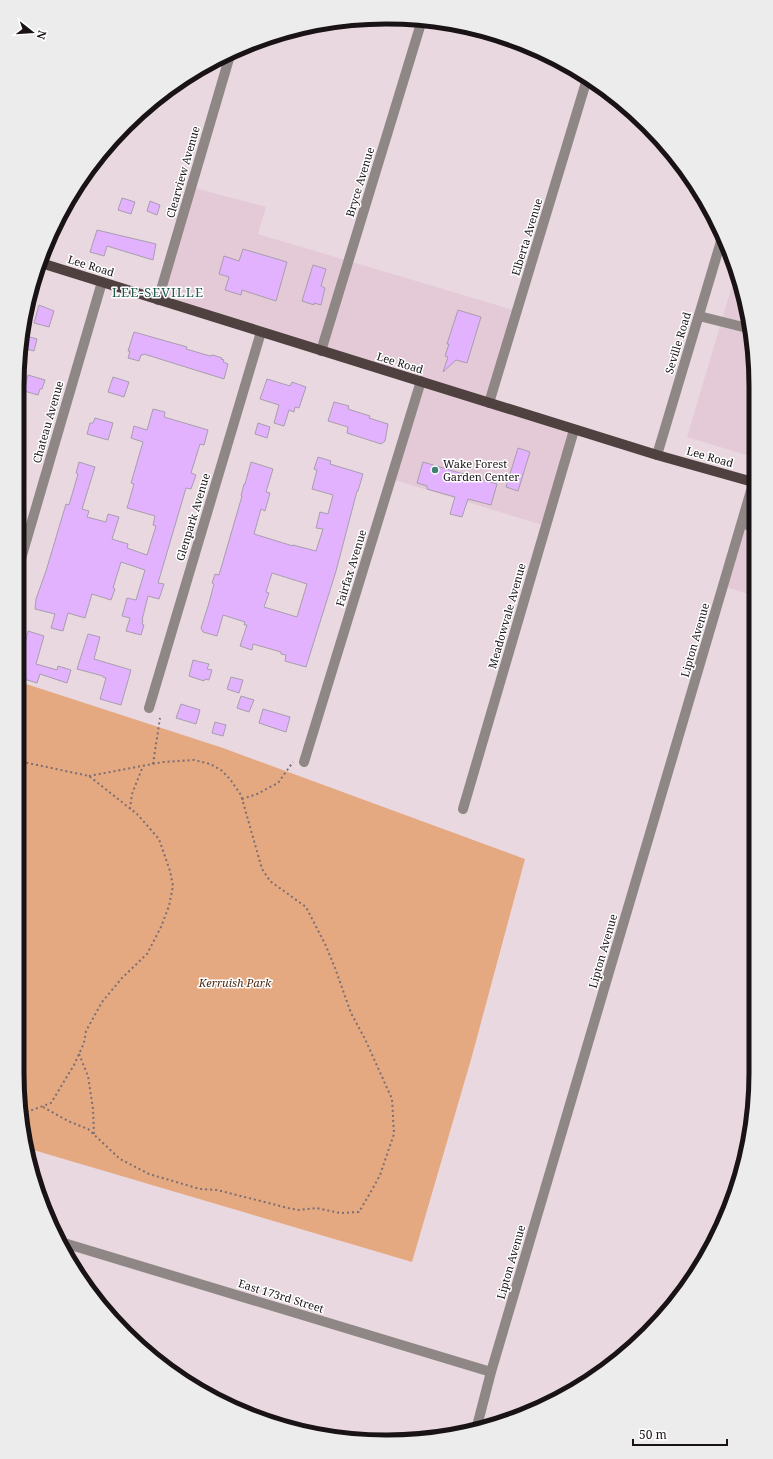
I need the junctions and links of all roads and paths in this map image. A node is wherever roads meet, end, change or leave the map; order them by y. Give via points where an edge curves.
1 (420, 26) edge
2 (230, 59) edge
3 (586, 84) edge
4 (720, 245) edge
5 (45, 264) edge
6 (102, 282) junction
7 (158, 300) junction
8 (699, 316) junction
9 (744, 327) edge
10 (261, 332) junction
11 (321, 351) junction
12 (420, 382) junction
13 (489, 403) junction
14 (574, 430) junction
15 (657, 455) junction
16 (749, 482) edge
17 (749, 498) edge
18 (742, 524) junction
19 (749, 526) edge
20 (24, 548) edge
21 (149, 708) dead end
22 (160, 718) dead end
23 (300, 760) joint
24 (24, 762) edge
25 (152, 764) junction
26 (142, 766) junction
27 (89, 776) junction
28 (242, 799) junction
29 (130, 809) junction
30 (463, 809) dead end
31 (79, 1054) junction
32 (43, 1107) junction
33 (26, 1111) edge
34 (94, 1135) junction
35 (67, 1244) edge
36 (491, 1372) junction
37 (477, 1424) edge

1 - 11 street, Bryce Avenue
2 - 7 street, Clearview Avenue
3 - 13 street, Elberta Avenue
4 - 8 street, Seville Road
5 - 6 main road, Lee Road
6 - 7 main road, Lee Road
6 - 20 street, Chateau Avenue
7 - 10 main road, Lee Road
8 - 9 street
8 - 15 street, Seville Road
10 - 11 main road, Lee Road
10 - 21 street, Glenpark Avenue
11 - 12 main road, Lee Road
12 - 13 main road, Lee Road
12 - 23 street, Fairfax Avenue
13 - 14 main road, Lee Road
14 - 15 main road, Lee Road
14 - 30 street, Meadowvale Avenue
15 - 16 main road, Lee Road
17 - 18 street, Lipton Avenue
18 - 19 street
18 - 36 street, Lipton Avenue
22 - 25 path
23 - 28 path via 278,783
24 - 27 path
25 - 26 path
25 - 28 path via 194,760 210,764 230,779
26 - 27 path
26 - 29 path via 132,794
27 - 29 path
28 - 34 path via 262,869 270,881 306,907 335,968 351,1013 366,1039 392,1100 394,1134 380,1175 359,1212 316,1208 299,1210 217,1190 200,1189 149,1174 120,1159
29 - 31 path via 159,839 173,886 169,906 147,954 102,1002 86,1031
31 - 32 path via 51,1103
31 - 34 path via 88,1076
32 - 33 path
32 - 34 path via 88,1129
35 - 36 street, East 173rd Street
36 - 37 street, Lipton Avenue

